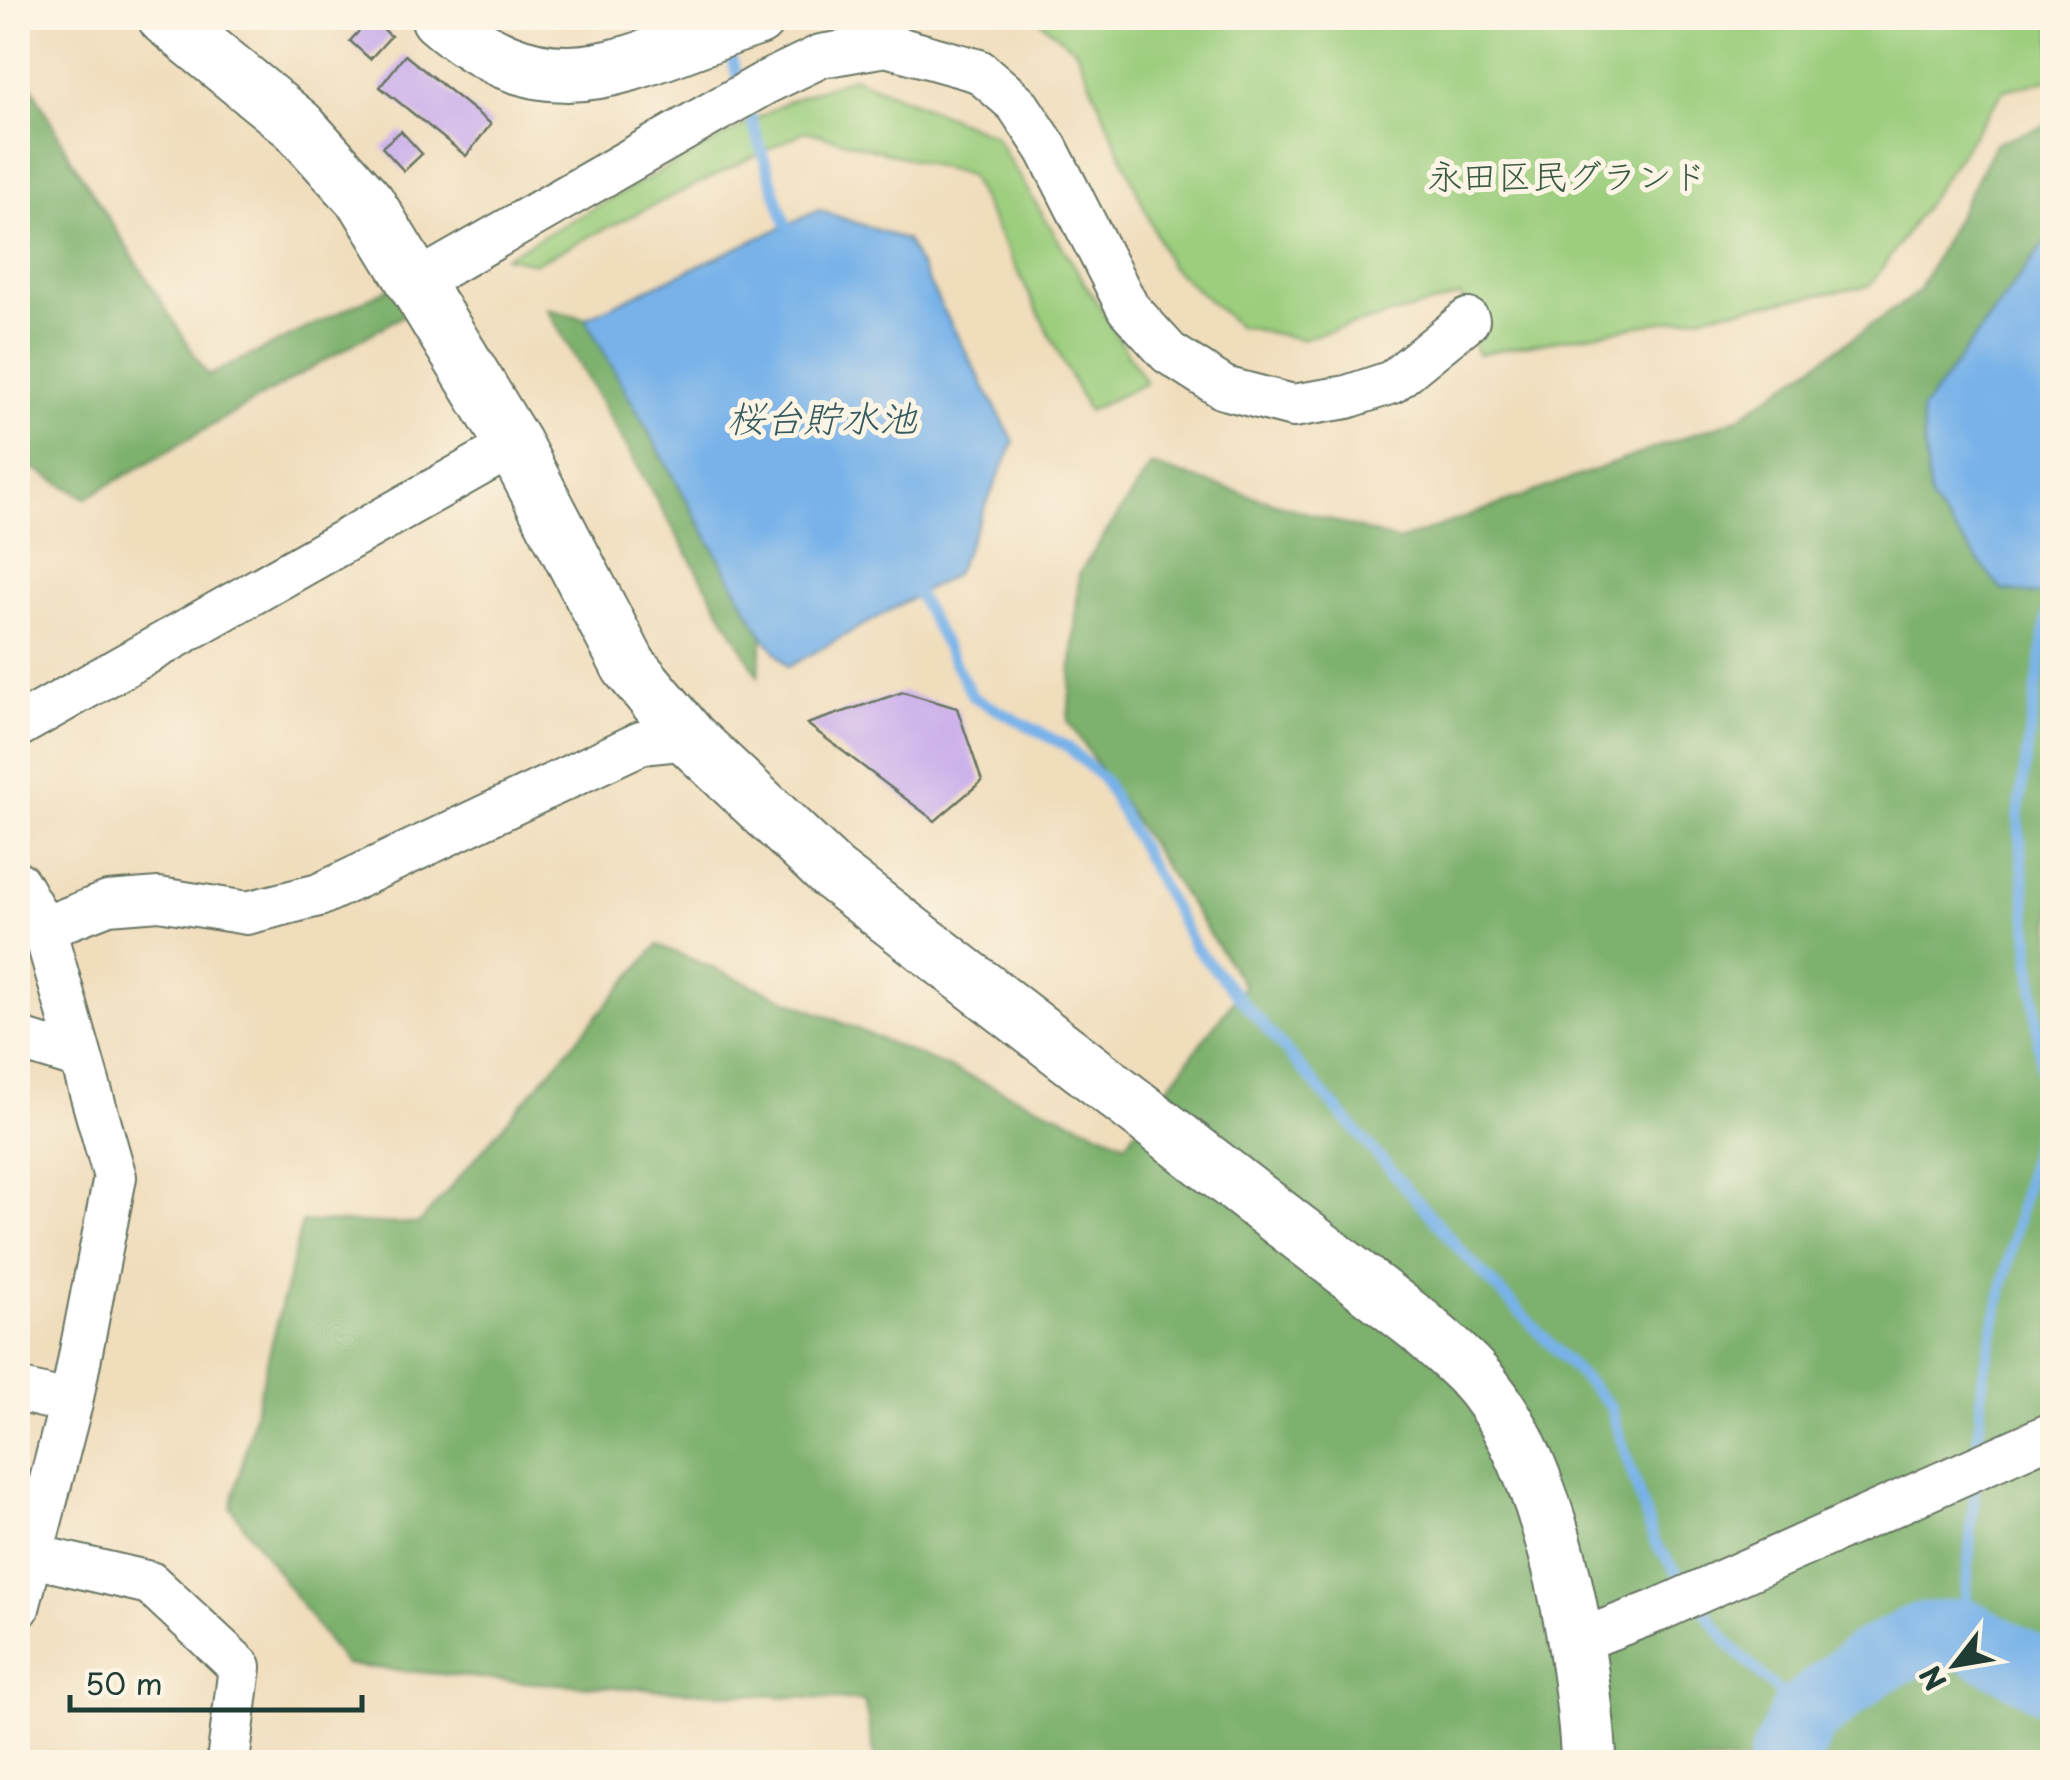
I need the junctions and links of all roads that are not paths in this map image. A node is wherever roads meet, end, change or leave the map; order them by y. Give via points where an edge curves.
1 (166, 18) edge
2 (440, 18) edge
3 (754, 18) edge
4 (419, 281) junction
5 (1468, 320) dead end
6 (514, 445) junction
7 (18, 726) edge
8 (689, 738) junction
9 (18, 883) edge
10 (44, 928) junction
11 (18, 1039) edge
12 (80, 1058) junction
13 (18, 1390) edge
14 (72, 1403) junction
15 (2052, 1434) edge
16 (28, 1555) junction
17 (18, 1608) edge
18 (1578, 1640) junction
19 (228, 1762) edge
20 (1589, 1762) edge

1 - 4 street via 298,126 368,202
2 - 3 street via 477,50 554,76 604,70
4 - 5 street via 764,84 822,56 886,45 979,71 1017,104 1128,308 1170,353 1224,388 1292,406 1347,397 1392,382
4 - 6 street
6 - 7 street
6 - 8 street via 629,666
8 - 10 street via 641,743 319,895 248,913 159,899 108,903
8 - 18 street via 832,874 1420,1326 1473,1374 1532,1480
9 - 10 street
10 - 12 street
11 - 12 street
12 - 14 street via 115,1178
13 - 14 street
14 - 16 street
15 - 18 street
16 - 17 street
16 - 19 street via 150,1583 240,1667
18 - 20 street

